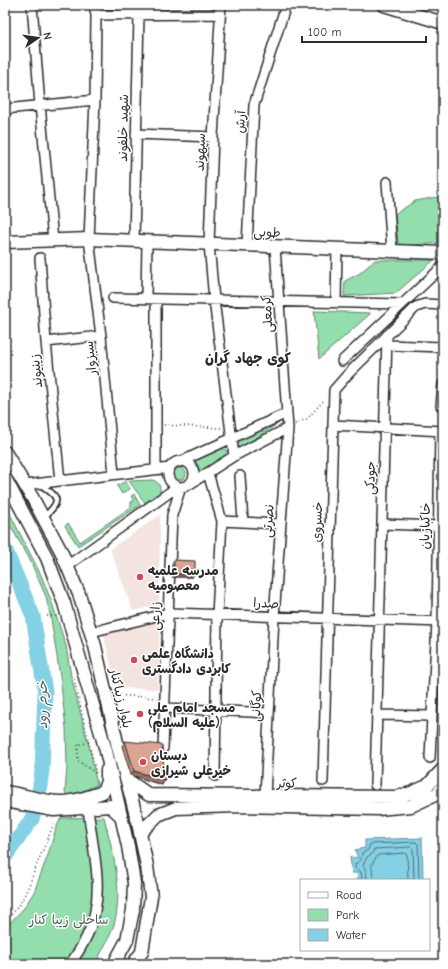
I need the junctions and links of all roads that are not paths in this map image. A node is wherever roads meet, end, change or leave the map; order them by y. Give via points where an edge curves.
1 (32, 5) edge
2 (94, 5) edge
3 (286, 5) edge
4 (384, 5) edge
5 (402, 5) edge
6 (166, 10) edge
7 (221, 10) edge
8 (139, 14) junction
9 (96, 15) junction
10 (417, 15) junction
11 (443, 23) edge
12 (95, 100) junction
13 (40, 105) junction
14 (5, 109) edge
15 (136, 134) junction
16 (213, 137) junction
17 (387, 182) dead end
18 (89, 239) junction
19 (53, 240) junction
20 (134, 241) junction
21 (5, 242) edge
22 (146, 242) junction
23 (209, 244) junction
24 (248, 246) junction
25 (275, 246) junction
26 (337, 249) junction
27 (392, 251) junction
28 (443, 253) edge
29 (40, 258) dead end
30 (443, 266) edge
31 (440, 274) edge
32 (113, 298) dead end
33 (146, 298) junction
34 (156, 298) junction
35 (214, 300) junction
36 (279, 301) junction
37 (336, 302) junction
38 (402, 304) junction
39 (443, 305) edge
40 (387, 335) junction
41 (101, 336) junction
42 (46, 342) junction
43 (387, 346) junction
44 (443, 346) edge
45 (342, 361) dead end
46 (443, 384) edge
47 (441, 406) road end
48 (287, 413) junction
49 (333, 425) junction
50 (288, 428) junction
51 (384, 428) junction
52 (441, 431) edge
53 (232, 439) junction
54 (5, 452) edge
55 (234, 456) junction
56 (180, 462) junction
57 (170, 468) junction
58 (156, 469) junction
59 (208, 473) junction
60 (114, 474) junction
61 (240, 476) dead end
62 (5, 478) edge
63 (60, 481) junction
64 (39, 483) junction
65 (25, 485) junction
66 (183, 486) junction
67 (43, 518) junction
68 (222, 520) junction
69 (243, 522) junction
70 (280, 524) junction
71 (382, 524) junction
72 (438, 526) junction
73 (61, 551) junction
74 (47, 558) junction
75 (67, 566) junction
76 (169, 613) junction
77 (217, 615) junction
78 (274, 616) junction
79 (328, 619) junction
80 (380, 621) junction
81 (440, 622) edge
82 (91, 632) junction
83 (165, 704) junction
84 (216, 711) junction
85 (269, 713) junction
86 (378, 715) junction
87 (432, 716) junction
88 (163, 748) edge
89 (106, 751) junction
90 (430, 758) dead end
91 (443, 769) edge
92 (215, 776) dead end
93 (126, 779) junction
94 (323, 781) dead end
95 (375, 785) dead end
96 (443, 787) edge
97 (176, 795) junction
98 (265, 796) junction
99 (10, 797) edge
100 (310, 802) junction
101 (57, 807) junction
102 (88, 808) junction
103 (176, 808) junction
104 (120, 815) junction
105 (140, 833) junction
106 (141, 958) edge
107 (70, 964) edge
108 (114, 964) edge
109 (133, 964) edge

1 - 13 street
2 - 9 street
3 - 24 street, آرش via 254,105
4 - 10 main road
5 - 10 main road
6 - 7 street
6 - 8 street
7 - 16 street, سپهوند
8 - 9 street
8 - 15 street, شهید خلفوند
9 - 12 street
10 - 11 main road
12 - 13 street
12 - 18 street
13 - 14 street
13 - 19 street
15 - 16 street
15 - 20 street, شهید خلفوند
16 - 23 street, سپهوند
17 - 27 street
18 - 19 main road, طوبی
18 - 20 main road, طوبی
18 - 41 street, سبزوار
19 - 21 main road, طوبی
20 - 22 main road, طوبی
22 - 23 main road, طوبی
22 - 33 street
23 - 24 main road, طوبی
23 - 35 street, سپهوند
24 - 25 main road, طوبی
25 - 26 main road, طوبی
25 - 36 street, کرمعلی
26 - 27 main road, طوبی
26 - 37 street
27 - 28 main road, طوبی
29 - 42 street, زینیوند
30 - 31 street
31 - 38 street
32 - 33 street
33 - 34 street
34 - 35 street
34 - 58 street
35 - 36 street
35 - 53 street, سپهوند
36 - 37 street
36 - 48 street, کرمعلی
37 - 38 street
38 - 45 street
39 - 40 street via 425,304 416,307
40 - 43 street, جودکی
40 - 49 street, خسروی via 334,390
41 - 42 street
41 - 60 street, سبزوار
42 - 63 street, زینیوند
43 - 44 street
43 - 51 street, جودکی
46 - 47 street
48 - 50 street, کرمعلی
48 - 53 street
49 - 51 street
49 - 79 street, خسروی
50 - 55 street
50 - 70 street, نصرتی
51 - 52 street
51 - 71 street, جودکی
52 - 72 street, خاکبازیان
53 - 55 street, سپهوند
53 - 56 street
54 - 65 main road, بلوار زیباکنار
55 - 59 street
56 - 57 street
56 - 66 street via 190,465 194,474 193,479
57 - 58 street
57 - 66 street via 170,481
58 - 60 street
59 - 66 street
59 - 68 street
60 - 63 street
61 - 69 street
62 - 74 main road, بلوار زیباکنار
63 - 64 street
64 - 65 street
64 - 67 lane via 55,496 57,502
65 - 67 main road, بلوار زیباکنار
66 - 75 street
66 - 76 street, زارعی via 172,515
67 - 73 main road, بلوار زیباکنار
68 - 69 street
68 - 77 street
69 - 70 street
70 - 78 street, نصرتی
71 - 72 street
71 - 80 street, جودکی
72 - 81 street, خاکبازیان
73 - 74 main road
73 - 75 main road, بلوار زیباکنار
74 - 89 main road, بلوار زیباکنار via 66,609
75 - 82 main road, بلوار زیباکنار
76 - 77 street, صدرا
76 - 82 street, صدرا
76 - 83 street, زارعی
77 - 78 street, صدرا
77 - 84 street
78 - 79 street, صدرا
78 - 85 street, کوگانی
79 - 80 street, صدرا
79 - 94 street, خسروی
80 - 81 street, صدرا
80 - 86 street, جودکی
81 - 87 street, خاکبازیان
82 - 93 main road, بلوار زیباکنار
83 - 84 street
83 - 88 street, زارعی
84 - 85 street
84 - 92 street
85 - 98 street, کوگانی
86 - 87 street
86 - 95 street, جودکی
87 - 90 street, خاکبازیان
89 - 101 main road via 107,781 103,792 64,802
89 - 104 main road, بلوار زیباکنار
91 - 100 main road, کوثر via 427,786 396,797
93 - 97 main road, کوثر via 149,795
93 - 105 main road, بلوار زیباکنار
96 - 100 main road, کوثر via 437,794 411,806 378,809
97 - 98 main road, کوثر
97 - 103 main road via 172,797 171,802
98 - 100 main road, کوثر
99 - 101 main road
100 - 103 main road, کوثر
101 - 102 main road
102 - 104 main road via 110,806
102 - 107 street via 97,896 95,913 88,932
103 - 105 main road, کوثر via 158,815
104 - 108 main road, بلوار زیباکنار via 134,883 133,910 127,940
105 - 106 main road, بلوار زیباکنار via 151,897
106 - 109 main road, بلوار زیباکنار

